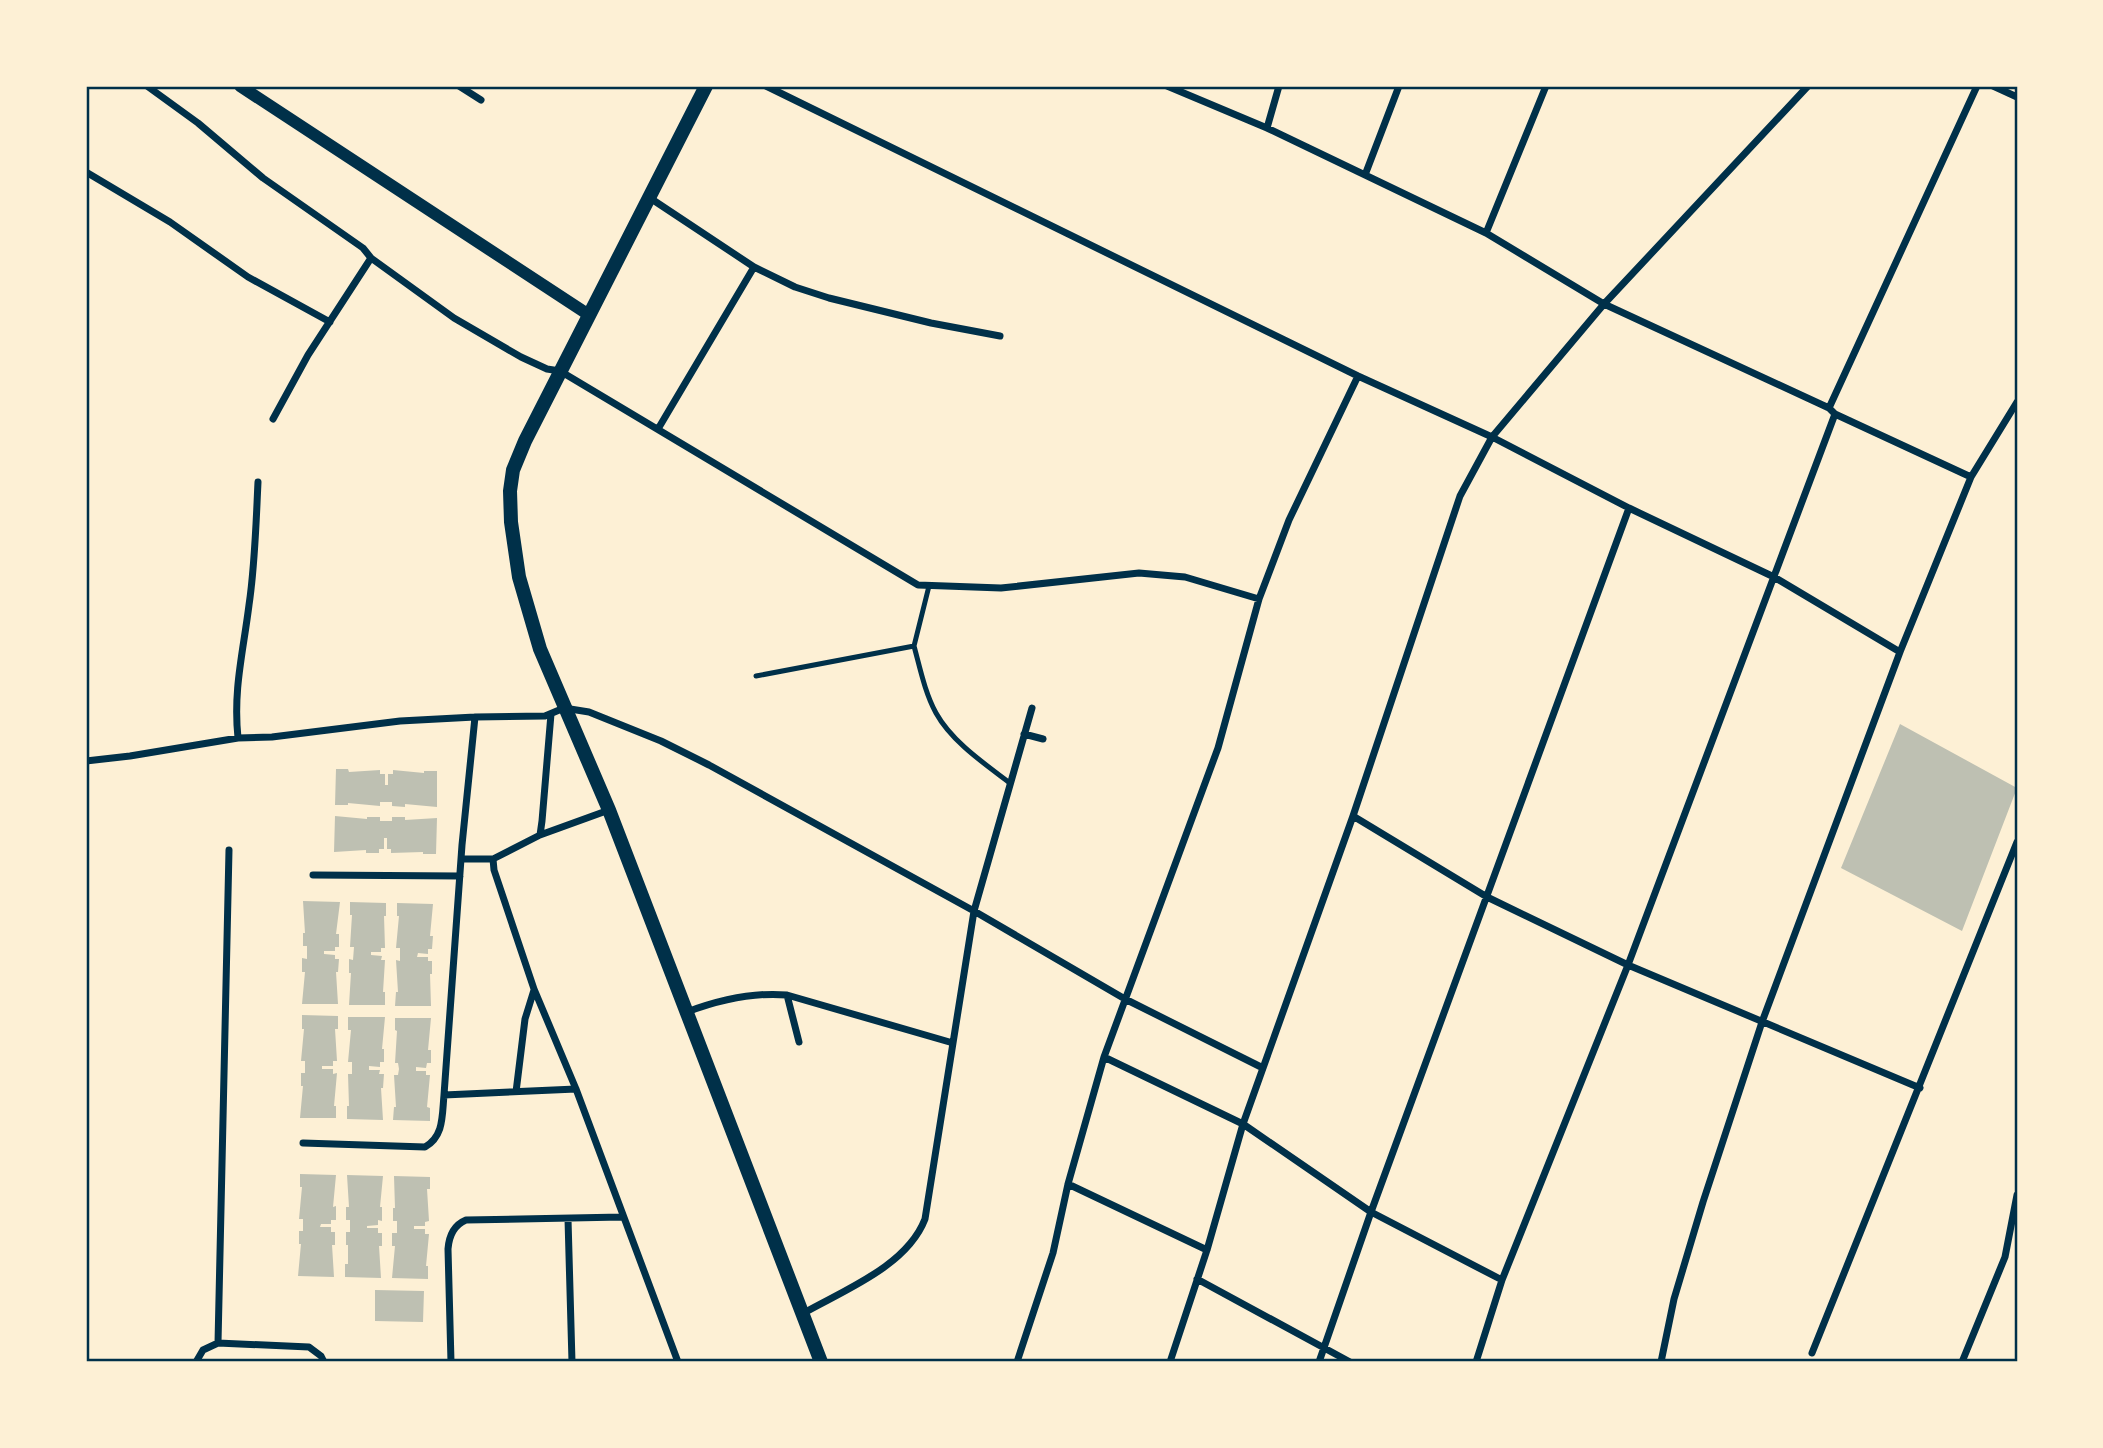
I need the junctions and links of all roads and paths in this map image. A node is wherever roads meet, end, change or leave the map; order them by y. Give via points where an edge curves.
1 (147, 86) edge
2 (240, 86) edge
3 (459, 86) edge
4 (706, 86) edge
5 (766, 86) edge
6 (1167, 86) edge
7 (1279, 86) edge
8 (1399, 86) edge
9 (1546, 86) edge
10 (1808, 86) edge
11 (1977, 86) edge
12 (1993, 86) edge
13 (2017, 97) edge
14 (481, 100) dead end
15 (1266, 128) junction
16 (86, 172) edge
17 (1364, 175) junction
18 (649, 197) junction
19 (1486, 233) junction
20 (371, 258) junction
21 (754, 267) junction
22 (1604, 304) junction
23 (589, 315) junction
24 (330, 322) junction
25 (1000, 336) dead end
26 (560, 371) junction
27 (1358, 376) junction
28 (2017, 401) edge
29 (1832, 411) junction
30 (273, 419) dead end
31 (658, 429) junction
32 (1492, 437) junction
33 (1971, 477) junction
34 (258, 482) dead end
35 (1629, 508) junction
36 (1774, 577) junction
37 (929, 586) junction
38 (1259, 598) junction
39 (914, 646) junction
40 (1900, 652) junction
41 (756, 676) dead end
42 (1032, 708) dead end
43 (558, 711) junction
44 (475, 717) junction
45 (1024, 734) junction
46 (238, 738) junction
47 (1043, 739) dead end
48 (86, 761) edge
49 (1010, 783) junction
50 (609, 810) junction
51 (1353, 816) junction
52 (540, 835) junction
53 (2017, 842) edge
54 (229, 850) dead end
55 (462, 859) junction
56 (493, 859) junction
57 (313, 875) dead end
58 (460, 876) junction
59 (1488, 897) junction
60 (974, 911) junction
61 (1628, 965) junction
62 (534, 989) junction
63 (787, 995) junction
64 (1125, 999) junction
65 (687, 1012) junction
66 (1762, 1022) junction
67 (799, 1042) dead end
68 (953, 1043) junction
69 (1104, 1058) junction
70 (1263, 1069) junction
71 (1920, 1088) junction
72 (576, 1089) junction
73 (516, 1092) junction
74 (444, 1096) junction
75 (1242, 1124) junction
76 (303, 1143) dead end
77 (1068, 1184) junction
78 (2017, 1195) edge
79 (1371, 1212) junction
80 (622, 1217) junction
81 (568, 1219) junction
82 (1207, 1250) junction
83 (1197, 1279) junction
84 (1502, 1280) junction
85 (803, 1314) junction
86 (218, 1343) junction
87 (1323, 1347) junction
88 (1812, 1353) dead end
89 (196, 1362) edge
90 (324, 1362) edge
91 (451, 1362) edge
92 (572, 1362) edge
93 (678, 1362) edge
94 (821, 1362) edge
95 (1017, 1362) edge
96 (1170, 1362) edge
97 (1319, 1362) edge
98 (1350, 1362) edge
99 (1476, 1362) edge
100 (1661, 1362) edge
101 (1962, 1362) edge

1 - 20 street via 263,177 363,247
2 - 23 street
3 - 14 street
4 - 18 main road
5 - 27 street
6 - 15 street
7 - 15 street
8 - 17 street
9 - 19 street
10 - 22 street
11 - 29 street
12 - 13 street
15 - 17 street
16 - 24 street via 170,222 248,277
17 - 19 street
18 - 21 street
18 - 23 main road
19 - 22 street
20 - 24 street
20 - 26 street via 497,344
21 - 25 street via 829,298
21 - 31 street
22 - 29 street
22 - 32 street
23 - 26 main road
24 - 30 street
26 - 31 street
26 - 43 main road via 525,441 510,491 519,577
27 - 32 street
27 - 38 street via 1289,520
28 - 33 street
29 - 33 street
29 - 36 street
31 - 37 street via 918,585
32 - 35 street
32 - 51 street via 1460,496
33 - 40 street
34 - 46 street via 235,711
35 - 36 street
35 - 59 street
36 - 40 street
36 - 61 street
37 - 38 street via 1002,588 1139,573 1185,577
37 - 39 lane
38 - 64 street via 1218,748
39 - 41 lane
39 - 49 lane via 936,714 977,759
40 - 66 street
42 - 45 street
43 - 44 street
43 - 50 main road
43 - 52 street
43 - 60 street via 589,712 662,741
44 - 46 street
44 - 55 street
45 - 47 street
45 - 49 street
46 - 48 street
49 - 60 street
50 - 52 street
50 - 65 main road
51 - 59 street
51 - 70 street
52 - 56 street
53 - 71 street
54 - 86 street
55 - 56 street
55 - 58 street
56 - 62 street
57 - 58 street
58 - 74 street
59 - 61 street
59 - 79 street
60 - 64 street
60 - 68 street
61 - 66 street
61 - 84 street
62 - 72 street
62 - 73 street via 524,1019
63 - 65 street via 748,996
63 - 67 street
63 - 68 street
64 - 69 street
64 - 70 street
65 - 85 main road
66 - 71 street
66 - 100 street via 1674,1299
68 - 85 street via 919,1233 887,1265
69 - 75 street
69 - 77 street
70 - 75 street
71 - 88 street
72 - 73 street
72 - 80 street
73 - 74 street
74 - 76 street via 439,1133 425,1147
75 - 79 street
75 - 82 street
77 - 82 street
77 - 95 street via 1054,1254
78 - 101 street via 2005,1257
79 - 84 street
79 - 87 street
80 - 81 street
80 - 93 street
81 - 91 street via 466,1220 455,1227 449,1243
81 - 92 street
82 - 83 street
83 - 87 street
83 - 96 street
84 - 99 street
85 - 94 main road
86 - 89 street via 203,1350
86 - 90 street via 309,1347
87 - 97 street
87 - 98 street

